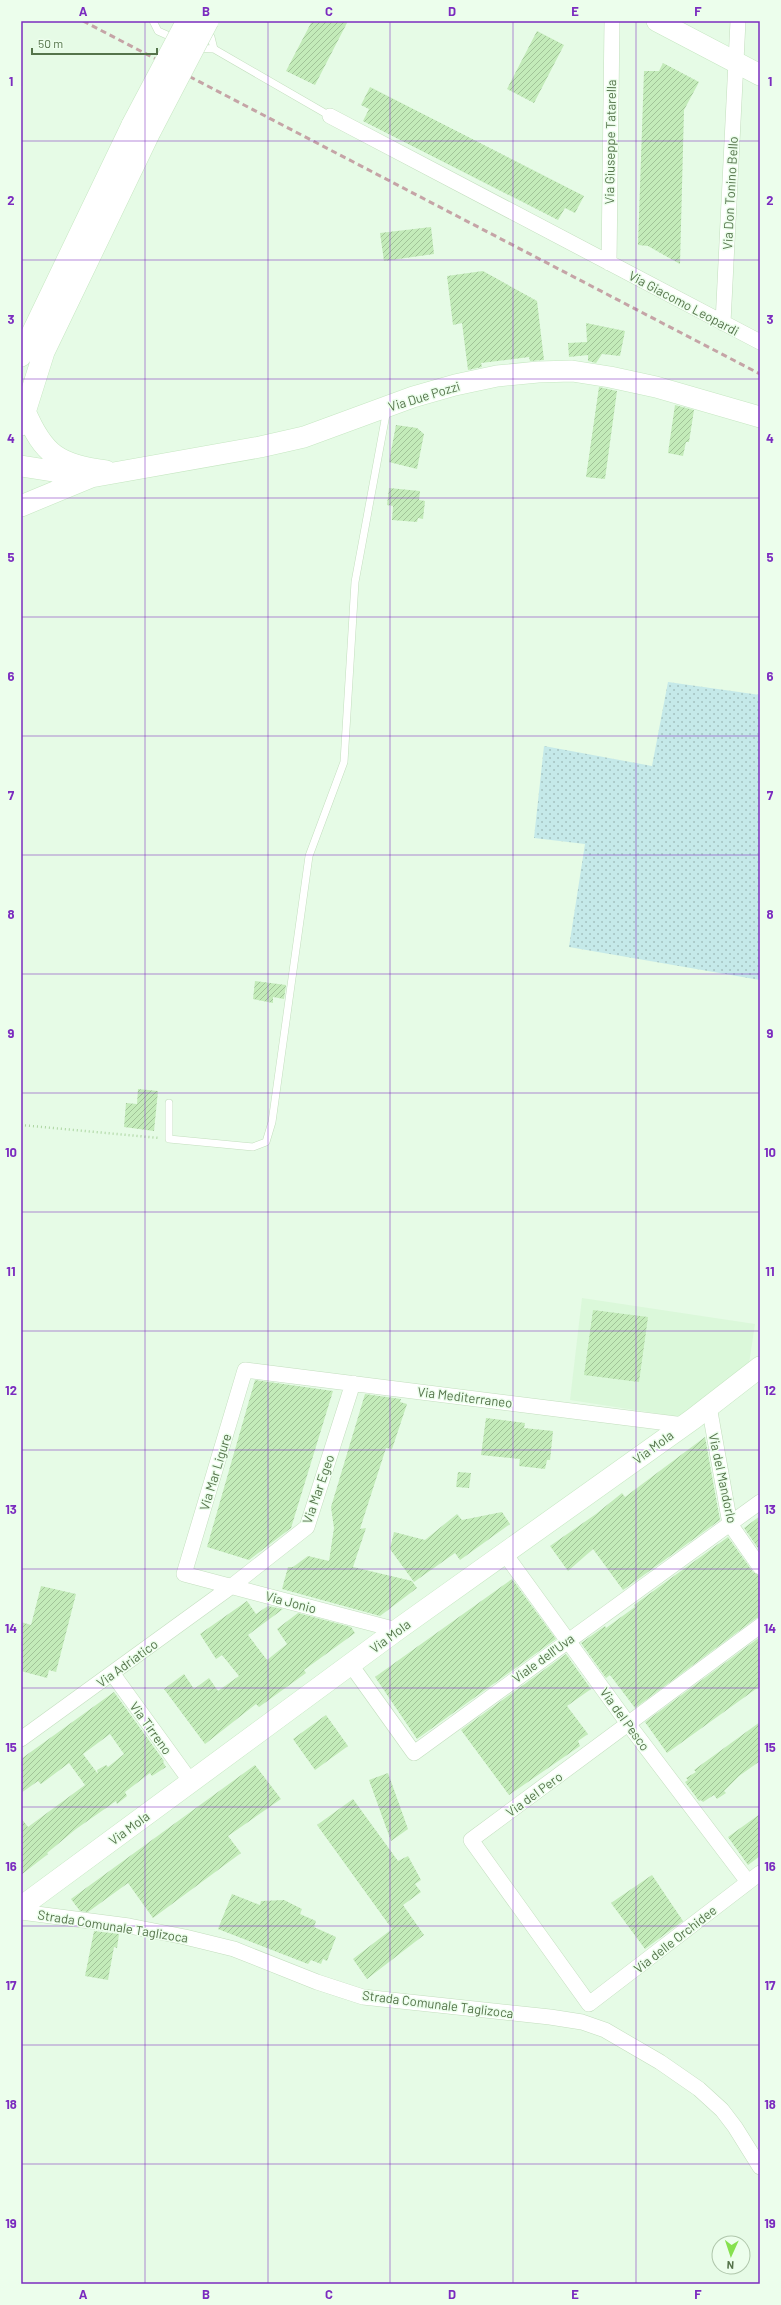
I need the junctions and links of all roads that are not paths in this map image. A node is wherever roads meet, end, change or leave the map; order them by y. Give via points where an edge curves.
1 (152, 21) edge
2 (183, 21) edge
3 (187, 21) edge
4 (208, 21) edge
5 (612, 21) edge
6 (657, 21) edge
7 (738, 21) edge
8 (214, 49) junction
9 (736, 62) junction
10 (760, 75) edge
11 (330, 116) joint
12 (140, 130) junction
13 (609, 263) junction
14 (723, 323) junction
15 (760, 342) edge
16 (21, 356) edge
17 (387, 407) junction
18 (760, 417) edge
19 (23, 418) edge
20 (21, 466) edge
21 (118, 472) junction
22 (91, 478) junction
23 (21, 506) edge
24 (169, 1103) dead end
25 (760, 1368) edge
26 (245, 1370) joint
27 (353, 1383) junction
28 (709, 1406) junction
29 (684, 1425) junction
30 (760, 1502) edge
31 (730, 1524) junction
32 (505, 1554) junction
33 (760, 1567) edge
34 (184, 1574) joint
35 (232, 1586) junction
36 (760, 1626) edge
37 (397, 1630) junction
38 (568, 1640) junction
39 (351, 1665) junction
40 (112, 1673) junction
41 (629, 1725) junction
42 (21, 1739) edge
43 (191, 1782) junction
44 (754, 1878) edge
45 (21, 1907) edge
46 (21, 1912) edge
47 (589, 2004) joint
48 (760, 2167) edge

1 - 8 lane via 158,30 198,48
2 - 8 lane via 211,37
3 - 12 street, bridge
4 - 12 street, bridge
5 - 13 street, Via Giuseppe Tatarella
6 - 9 street
7 - 9 street, Via Don Tonino Bello
8 - 11 lane
9 - 10 street
9 - 14 street, Via Don Tonino Bello
11 - 13 street, Via Giacomo Leopardi
12 - 16 street
12 - 19 street via 44,352
13 - 14 street, Via Giacomo Leopardi
14 - 15 street, Via Giacomo Leopardi
17 - 18 street, Via Due Pozzi via 455,385 490,378 572,371 656,387
17 - 21 street, Via Due Pozzi via 296,438 260,447
17 - 24 lane via 355,582 344,762 309,856 272,1122 266,1142 253,1147 169,1139
19 - 21 street via 44,448 62,460 80,467
20 - 22 street, Via Due Pozzi
21 - 22 street, Via Due Pozzi
22 - 23 street, Via Due Pozzi
25 - 28 street, Via Mola
26 - 27 street, Via Mediterraneo
26 - 34 street, Via Mar Ligure
27 - 29 street, Via Mediterraneo
27 - 35 street, Via Mar Egeo via 307,1527
28 - 29 street, Via Mola
28 - 31 street, Via del Mandorlo
29 - 32 street, Via Mola
30 - 31 street, Viale dell'Uva
31 - 33 street, Via del Mandorlo
31 - 38 street, Viale dell'Uva
32 - 37 street, Via Mola
32 - 38 street, Via del Pesco
34 - 35 street, Via Jonio
35 - 37 street, Via Jonio
35 - 40 street, Via Adriatico
36 - 41 street, Via del Pero
37 - 39 street, Via Mola
38 - 39 street, Viale dell'Uva via 414,1753
38 - 41 street, Via del Pesco
39 - 43 street, Via Mola
40 - 42 street, Via Adriatico
40 - 43 street, Via Tirreno
41 - 44 street, Via del Pesco
41 - 47 street, Via del Pero via 471,1840
43 - 45 street, Via Mola
44 - 47 street, Via delle Orchidee
46 - 48 street, Strada Comunale Taglizoca via 129,1926 234,1949 363,1997 582,2022 628,2041 699,2089 722,2110

